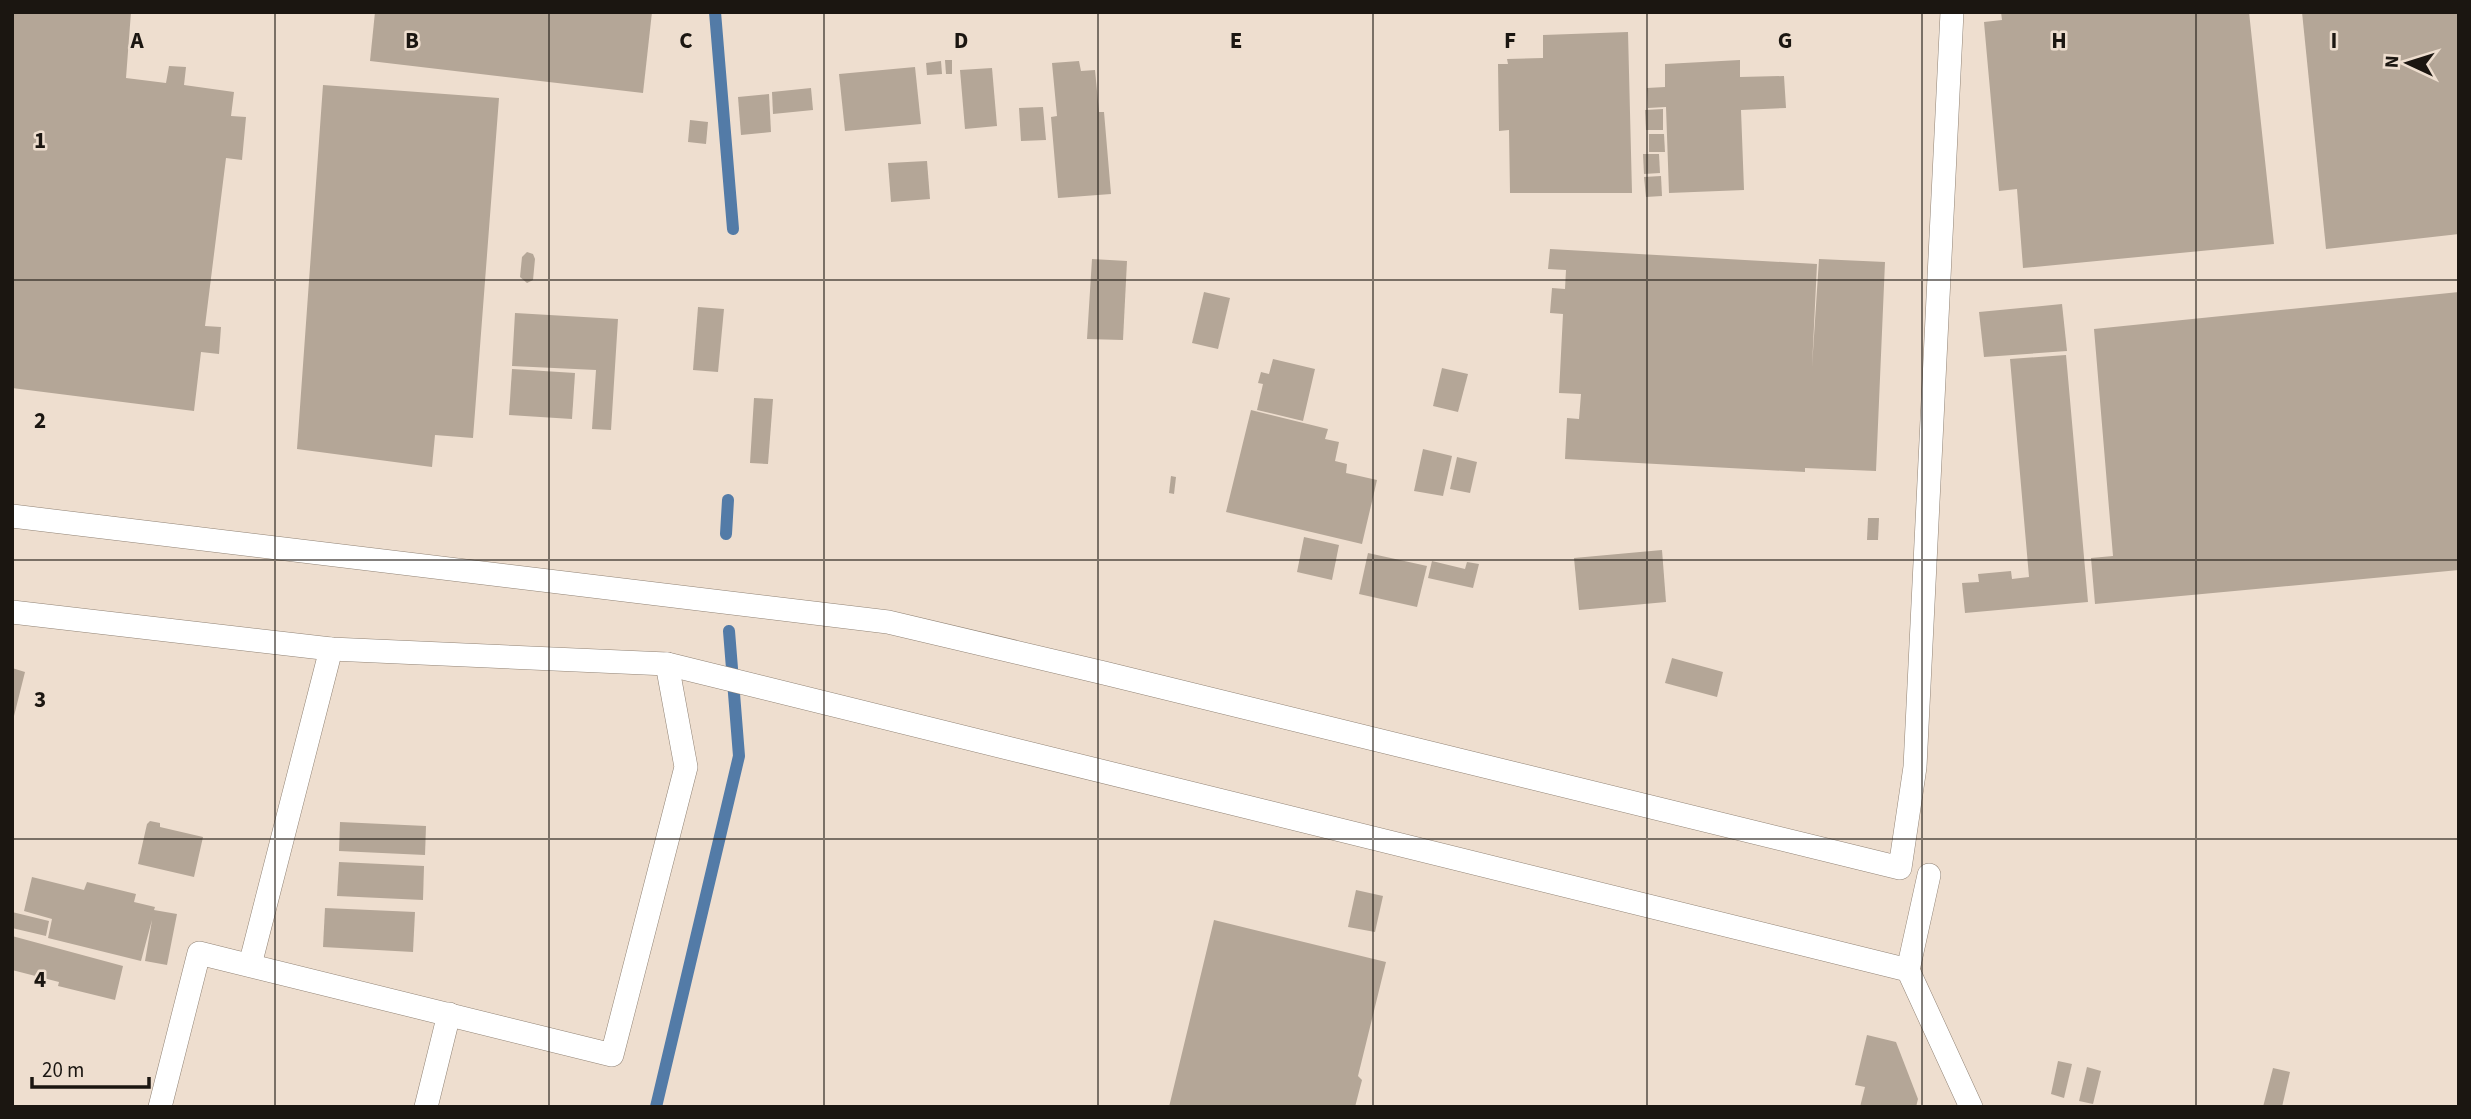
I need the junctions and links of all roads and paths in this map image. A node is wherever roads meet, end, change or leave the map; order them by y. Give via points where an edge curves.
1 (1952, 12) edge
2 (12, 516) edge
3 (12, 612) edge
4 (331, 649) junction
5 (667, 664) junction
6 (1929, 875) dead end
7 (250, 965) junction
8 (1908, 970) junction
9 (449, 1014) junction
10 (160, 1107) edge
11 (426, 1107) edge
12 (1970, 1107) edge

1 - 2 lane via 1914,767 1900,868 888,622
3 - 4 lane
4 - 5 lane
4 - 7 lane
5 - 8 lane
5 - 9 lane via 686,767 612,1055
6 - 8 lane
7 - 9 lane
7 - 10 lane via 199,953
8 - 12 lane
9 - 11 lane

